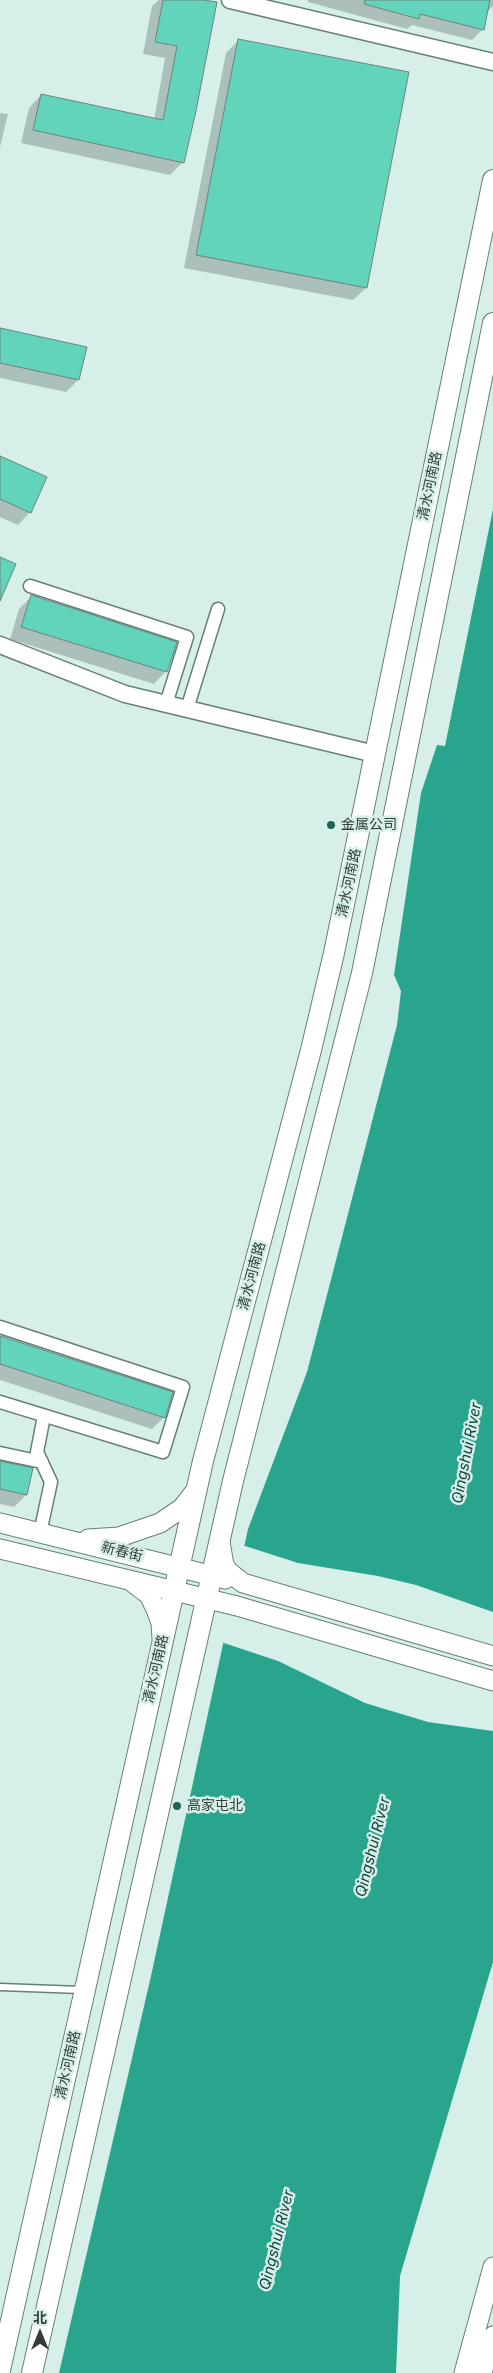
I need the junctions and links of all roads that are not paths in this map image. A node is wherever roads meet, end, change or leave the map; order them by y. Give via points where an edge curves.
1 (230, 0) edge
2 (493, 62) edge
3 (493, 180) edge
4 (493, 323) edge
5 (30, 586) dead end
6 (218, 610) dead end
7 (0, 645) edge
8 (166, 704) junction
9 (187, 709) junction
10 (375, 754) junction
11 (0, 1327) edge
12 (0, 1402) edge
13 (44, 1416) junction
14 (0, 1453) edge
15 (42, 1462) junction
16 (196, 1490) junction
17 (0, 1523) edge
18 (40, 1532) junction
19 (71, 1540) junction
20 (220, 1542) junction
21 (0, 1549) edge
22 (180, 1567) junction
23 (212, 1575) junction
24 (131, 1581) junction
25 (243, 1583) junction
26 (174, 1591) junction
27 (207, 1599) junction
28 (237, 1606) junction
29 (200, 1630) junction
30 (162, 1643) junction
31 (493, 1656) edge
32 (493, 1681) edge
33 (0, 1988) edge
34 (85, 1990) junction
35 (493, 2267) edge
36 (493, 2336) edge
37 (0, 2370) edge
38 (32, 2373) edge
39 (464, 2373) edge
40 (482, 2373) edge

1 - 2 street
3 - 10 main road, 清水河南路
4 - 20 main road, 清水河南路 via 362,972
5 - 8 street via 188,637
6 - 9 street
7 - 8 street via 126,694
8 - 9 street
9 - 10 street
10 - 16 main road, 清水河南路 via 311,1050
11 - 13 street via 183,1387 163,1452
12 - 13 street
13 - 15 street via 37,1452
14 - 15 street
15 - 18 street via 51,1482
16 - 19 main road via 182,1508 160,1524 119,1537
16 - 22 main road, 清水河南路
17 - 18 main road, 新春街
18 - 19 main road, 新春街
19 - 22 main road, 新春街
20 - 23 main road, 清水河南路
20 - 25 main road via 224,1565
21 - 24 main road, 新春街
22 - 23 main road, 新春街
22 - 26 main road, 清水河南路
23 - 25 main road, 新春街
23 - 27 main road, 清水河南路
24 - 26 main road, 新春街
24 - 30 main road via 149,1595 161,1623
25 - 31 main road, 新春街
26 - 27 main road, 新春街
26 - 30 main road, 清水河南路
27 - 28 main road, 新春街
27 - 29 main road, 清水河南路
28 - 29 main road via 208,1618
28 - 32 main road, 新春街
29 - 38 main road, 清水河南路
30 - 34 main road, 清水河南路
33 - 34 lane
34 - 37 main road, 清水河南路
35 - 39 main road
36 - 40 main road

